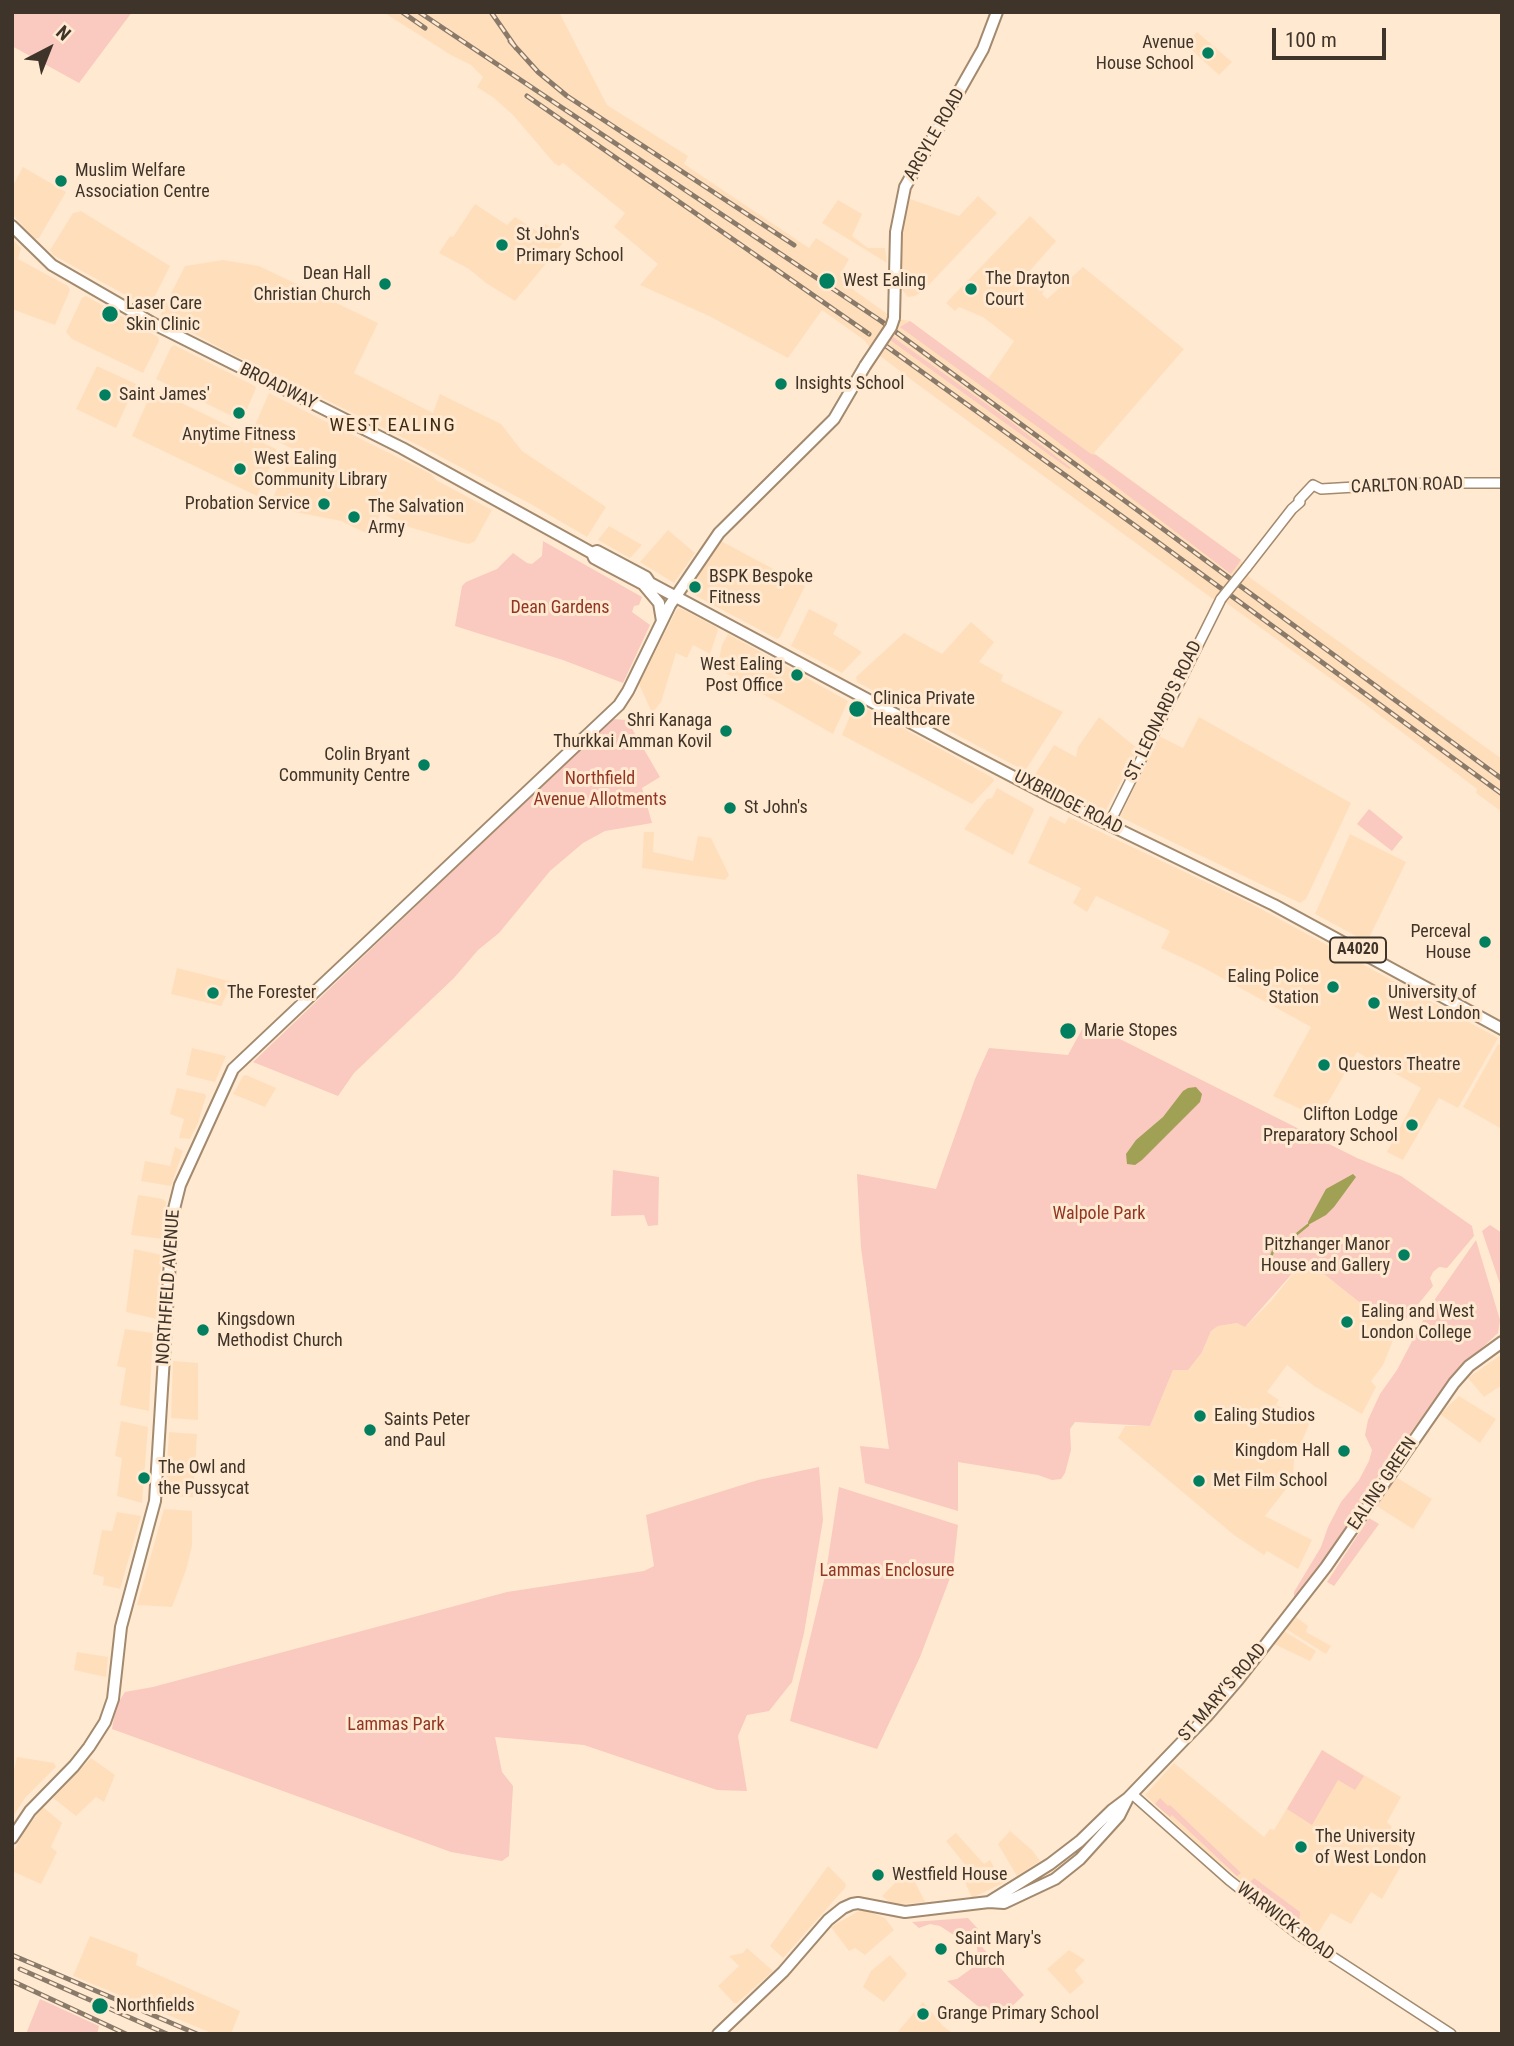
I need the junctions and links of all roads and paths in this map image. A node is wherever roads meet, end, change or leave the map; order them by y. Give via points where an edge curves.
1 (997, 12) edge
2 (12, 226) edge
3 (894, 318) joint
4 (1502, 483) edge
5 (1313, 485) joint
6 (646, 584) junction
7 (675, 596) junction
8 (662, 621) junction
9 (1109, 824) junction
10 (1502, 1029) edge
11 (1502, 1342) edge
12 (1313, 1585) joint
13 (1130, 1796) junction
14 (12, 1838) edge
15 (718, 2034) edge
16 (1451, 2034) edge

1 - 3 main road, ARGYLE ROAD via 983,49 905,187 896,232
2 - 6 main road, BROADWAY / A4020 via 52,265 149,321 597,551 646,577
3 - 7 main road, NORTHFIELD AVENUE, bridge via 834,419 724,526
4 - 5 street, CARLTON ROAD via 1321,489
5 - 9 street, ST. LEONARD'S ROAD, bridge via 1221,599
6 - 7 main road, BROADWAY / A4020
6 - 8 main road via 659,603
7 - 8 main road, NORTHFIELD AVENUE
7 - 9 main road, UXBRIDGE ROAD / A4020
8 - 14 main road, NORTHFIELD AVENUE via 619,705 239,1063 228,1079 180,1185 173,1213 155,1502 121,1627 113,1699 89,1747 30,1811
9 - 10 main road, UXBRIDGE ROAD / A4020 via 1274,905
11 - 12 main road, EALING GREEN via 1454,1383
12 - 13 main road, ST MARY'S ROAD via 1229,1692
13 - 15 main road, ST MARY'S ROAD via 1050,1864 989,1902 905,1912 852,1903 828,1920 783,1972
13 - 16 street, WARWICK ROAD via 1299,1935

